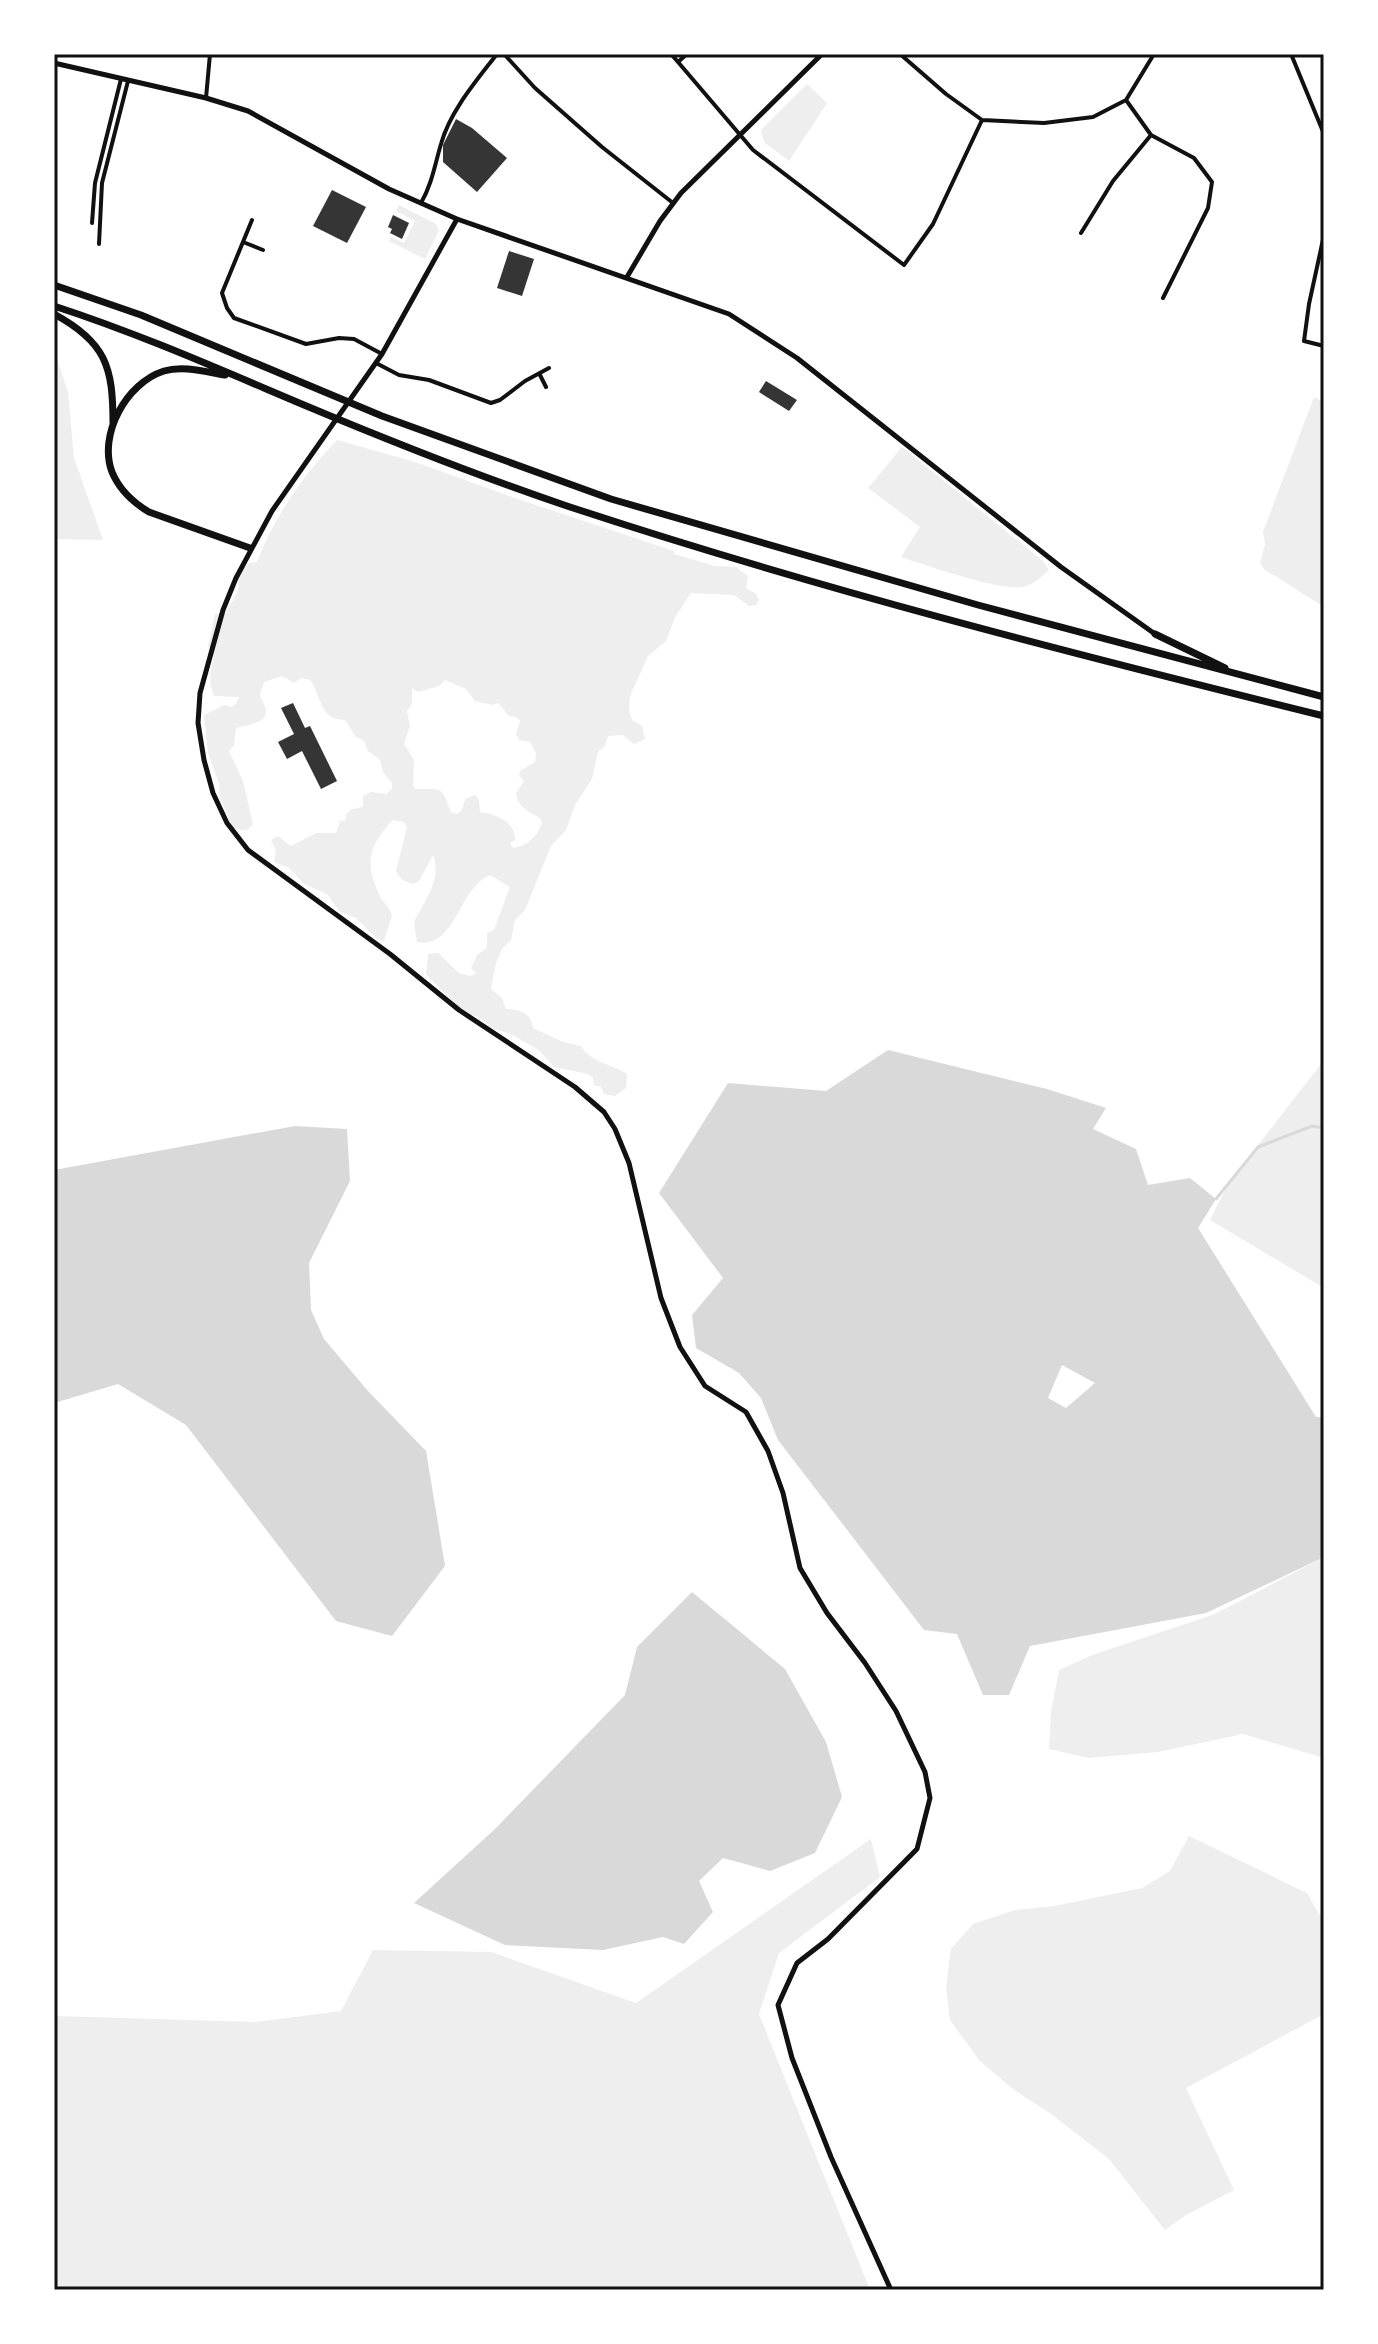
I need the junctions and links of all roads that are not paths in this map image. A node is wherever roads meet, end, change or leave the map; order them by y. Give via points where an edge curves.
1 (210, 54) edge
2 (497, 54) edge
3 (504, 54) edge
4 (671, 54) edge
5 (687, 54) edge
6 (822, 54) edge
7 (900, 54) edge
8 (914, 54) edge
9 (1154, 54) edge
10 (1291, 54) edge
11 (907, 61) junction
12 (678, 62) junction
13 (54, 63) edge
14 (124, 80) junction
15 (206, 98) junction
16 (1126, 100) junction
17 (982, 120) junction
18 (1324, 134) edge
19 (739, 135) junction
20 (1151, 135) junction
21 (421, 203) junction
22 (673, 203) junction
23 (457, 219) junction
24 (252, 220) dead end
25 (92, 223) dead end
26 (1081, 233) dead end
27 (1324, 235) edge
28 (243, 242) junction
29 (99, 244) dead end
30 (263, 250) dead end
31 (627, 277) junction
32 (54, 285) edge
33 (1163, 298) dead end
34 (54, 306) edge
35 (54, 314) edge
36 (1324, 346) edge
37 (382, 354) junction
38 (376, 363) junction
39 (549, 368) dead end
40 (539, 374) junction
41 (239, 377) junction
42 (546, 387) dead end
43 (113, 426) junction
44 (250, 548) junction
45 (1155, 634) joint
46 (1257, 680) junction
47 (1324, 697) edge
48 (1324, 716) edge
49 (891, 2290) edge

1 - 15 street
2 - 21 street via 447,130
3 - 22 street via 535,88
4 - 12 street
5 - 12 street
6 - 19 street
7 - 11 street
8 - 11 street
9 - 16 street
10 - 18 street
11 - 17 street
12 - 19 street
13 - 14 street
14 - 15 street
14 - 25 street via 95,183
14 - 29 street via 102,183
15 - 21 street via 248,111
16 - 17 street via 1093,117 1044,123
16 - 20 street
17 - 19 street via 933,224 904,265
19 - 22 street
20 - 26 street via 1113,181
20 - 33 street via 1194,158 1212,182 1208,208
21 - 23 street
22 - 31 street
23 - 31 street
23 - 37 street
24 - 28 street
27 - 36 street via 1304,341
28 - 30 street
28 - 37 street via 222,293 234,318 306,344 354,339
31 - 45 street via 729,314 771,339 1061,567
32 - 46 highway via 141,315 382,416 641,508
34 - 41 highway
35 - 43 highway via 83,331 105,360
37 - 38 street
38 - 40 street via 491,403
38 - 44 street
39 - 40 street
40 - 42 street
41 - 43 highway via 164,371 136,388
41 - 48 highway via 566,505 965,623
43 - 44 highway via 111,470 137,505 165,520
44 - 49 street via 223,610 200,693 204,760 227,823 256,856 604,1112 629,1163 661,1298 680,1347 705,1386 746,1412 783,1493 800,1568 896,1711 925,1772 930,1798 917,1849 797,1963 778,2005 792,2058 831,2157
45 - 46 highway
46 - 47 highway

